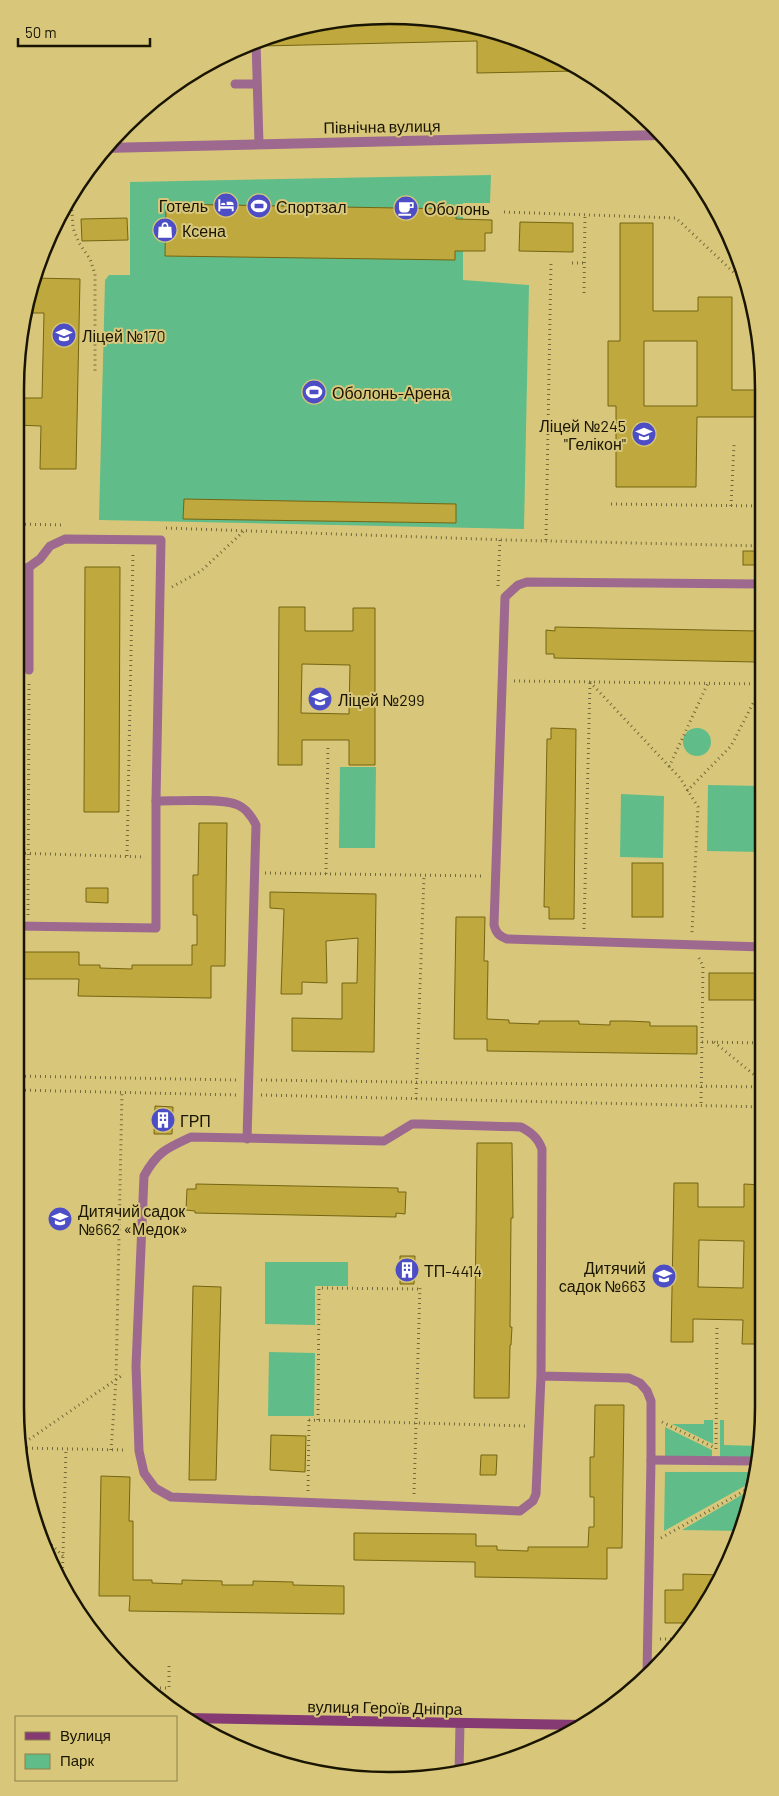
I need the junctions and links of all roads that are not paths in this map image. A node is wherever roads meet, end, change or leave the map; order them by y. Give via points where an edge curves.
1 (256, 49) edge
2 (236, 84) dead end
3 (257, 84) junction
4 (652, 135) edge
5 (259, 144) junction
6 (115, 148) edge
7 (29, 567) junction
8 (24, 569) edge
9 (755, 584) edge
10 (29, 670) road end
11 (156, 801) junction
12 (24, 926) edge
13 (755, 947) edge
14 (247, 1139) junction
15 (541, 1376) junction
16 (651, 1460) junction
17 (751, 1461) edge
18 (647, 1666) edge
19 (199, 1718) edge
20 (460, 1723) junction
21 (567, 1726) edge
22 (459, 1765) edge

1 - 3 lane
2 - 3 lane
3 - 5 lane
4 - 5 street, Північна вулиця
5 - 6 street, Північна вулиця
7 - 8 lane
7 - 10 lane
7 - 11 lane via 50,546 64,539 161,540
9 - 13 lane via 527,582 518,585 505,597 494,925 500,937 507,939
11 - 12 lane via 156,928
11 - 14 lane via 228,802 250,814 256,825
14 - 15 lane via 384,1141 412,1124 521,1127 531,1132 542,1149
14 - 15 lane via 191,1137 153,1160 144,1176 136,1366 139,1450 144,1473 156,1488 171,1497 520,1511 533,1501 536,1494
15 - 16 lane via 629,1378 640,1383 648,1391 650,1401
16 - 17 lane
16 - 18 lane
19 - 20 main road, вулиця Героїв Дніпра
20 - 21 main road, вулиця Героїв Дніпра
20 - 22 lane

